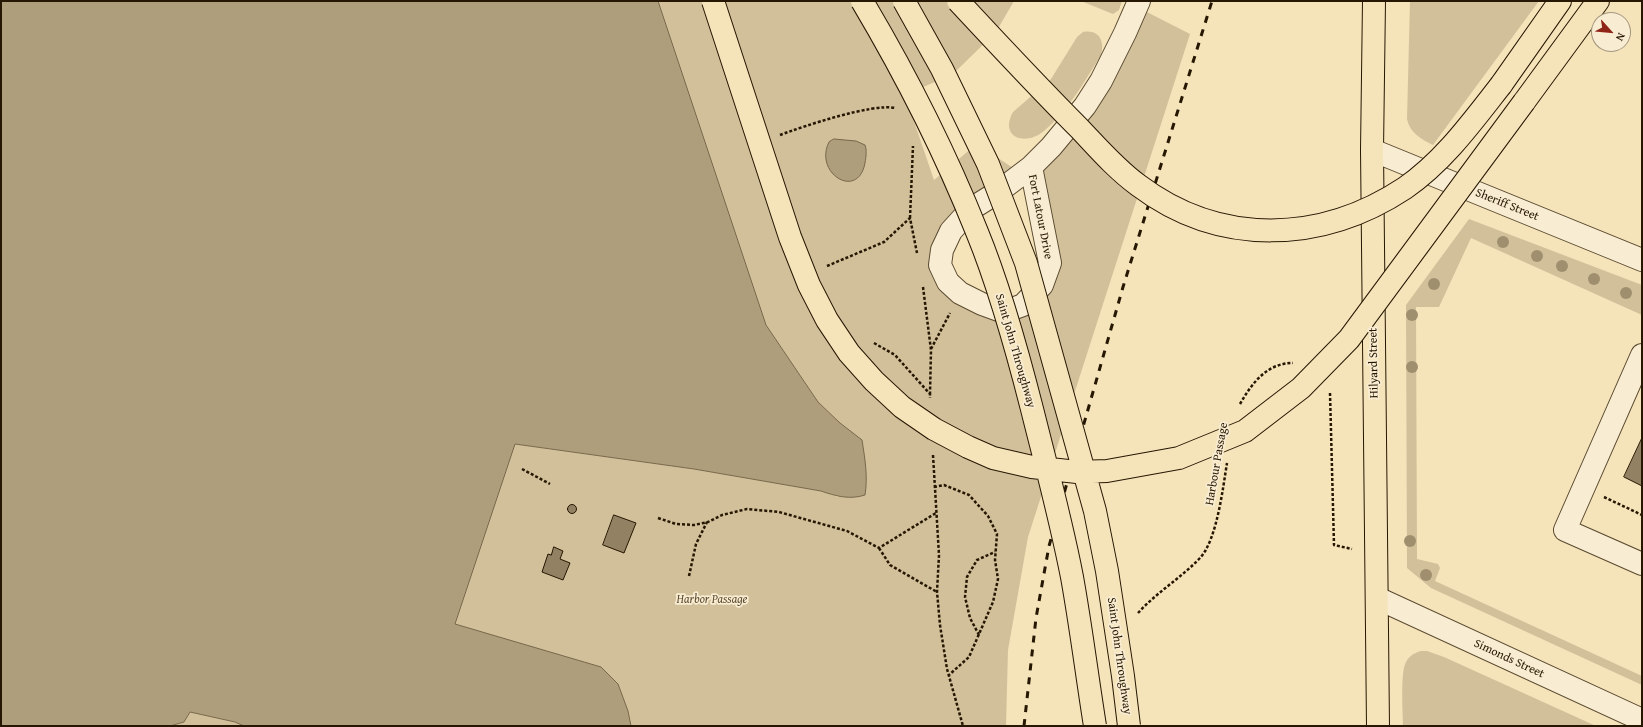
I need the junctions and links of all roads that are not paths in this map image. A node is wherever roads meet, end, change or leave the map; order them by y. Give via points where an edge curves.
1 (713, 1) edge
2 (862, 1) edge
3 (904, 1) edge
4 (958, 1) edge
5 (1139, 1) edge
6 (1374, 1) edge
7 (1560, 1) edge
8 (1598, 1) edge
9 (1372, 150) junction
10 (1031, 167) junction
11 (1642, 260) edge
12 (1642, 355) edge
13 (1642, 564) edge
14 (1377, 598) junction
15 (1642, 720) edge
16 (1095, 726) edge
17 (1129, 726) edge
18 (1378, 726) edge

1 - 8 main road, bridge via 772,186 809,285 827,320 849,353 902,407 934,429 968,447 994,458 1032,467 1077,472 1107,471 1179,458 1245,431 1301,388 1349,339
2 - 16 main road, Saint John Throughway, bridge via 910,84 978,232 993,276 1020,365 1056,505 1072,578
3 - 17 main road, Saint John Throughway, bridge via 942,69 988,164 1026,263 1095,511 1124,676
4 - 7 main road, bridge via 1048,97 1138,186 1165,203 1217,225 1271,232 1340,220 1375,205 1406,187 1458,139 1501,85
5 - 10 street, Fort Latour Drive via 1101,81 1085,106
6 - 9 main road, Hilyard Street
9 - 11 street, Sheriff Street
9 - 14 main road, Hilyard Street
10 - 10 street, Fort Latour Drive via 1050,262 1042,285 1023,305 1004,312 960,293 948,282 940,265 942,250 951,231 971,209
12 - 13 street via 1565,530
14 - 15 street, Simonds Street
14 - 18 main road, Hilyard Street

